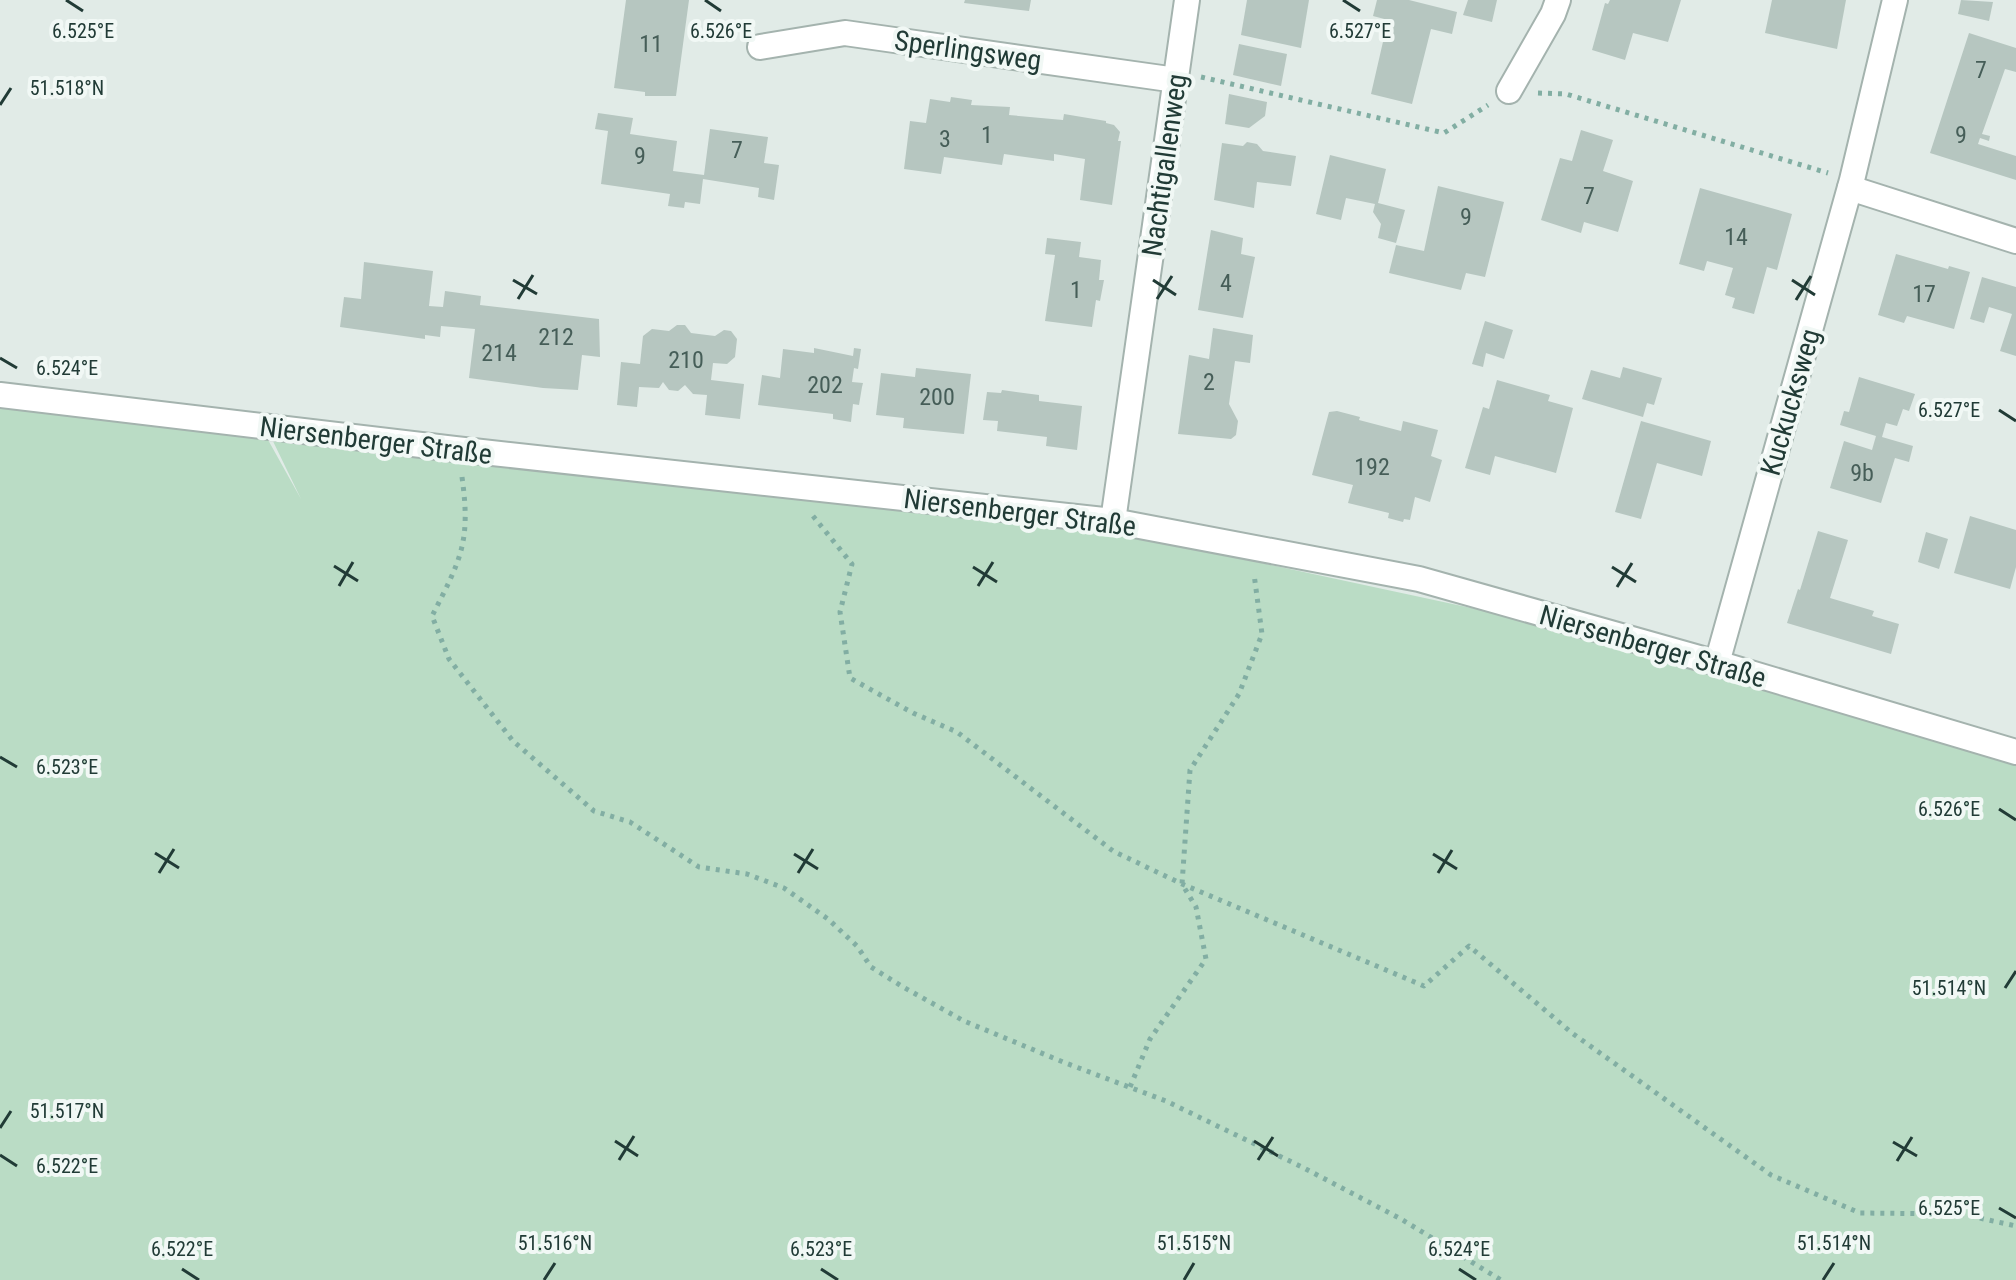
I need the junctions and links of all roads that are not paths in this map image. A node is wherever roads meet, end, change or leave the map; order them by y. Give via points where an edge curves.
1 (1187, 0) edge
2 (1558, 0) edge
3 (1895, 0) edge
4 (760, 47) dead end
5 (1176, 75) junction
6 (1509, 91) road end
7 (1851, 184) junction
8 (2016, 241) edge
9 (0, 395) edge
10 (1113, 521) junction
11 (1717, 663) junction
12 (2016, 752) edge

1 - 5 street, Nachtigallenweg
2 - 6 street
3 - 7 street, Kuckucksweg
4 - 5 street, Sperlingsweg via 845,33
5 - 10 street, Nachtigallenweg
7 - 8 street
7 - 11 street, Kuckucksweg
9 - 10 street, Niersenberger Straße
10 - 11 street, Niersenberger Straße via 1419,579
11 - 12 street, Niersenberger Straße

